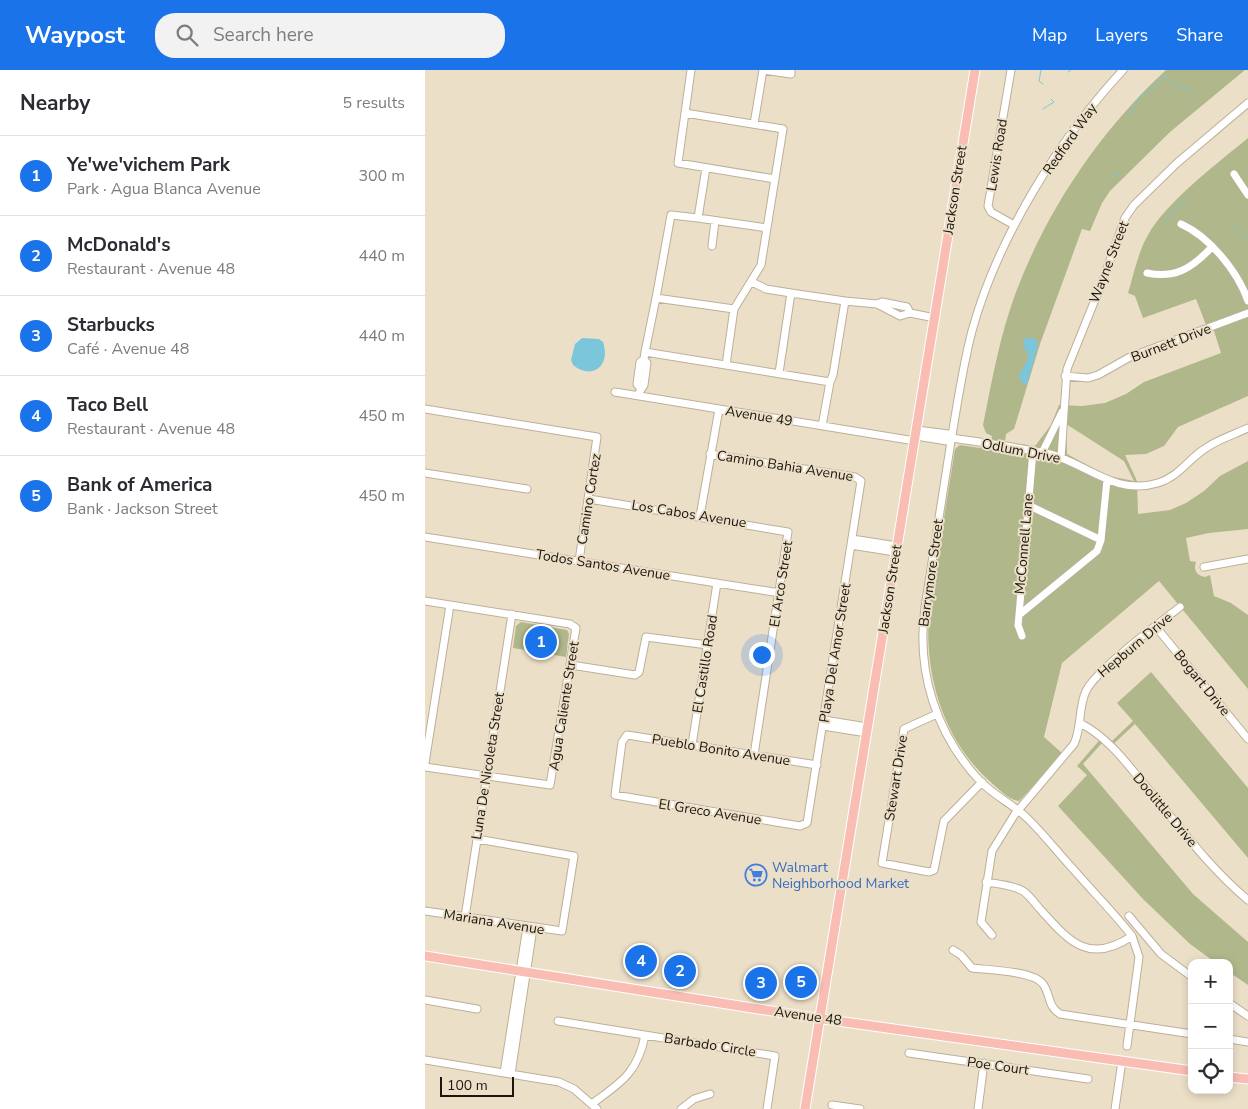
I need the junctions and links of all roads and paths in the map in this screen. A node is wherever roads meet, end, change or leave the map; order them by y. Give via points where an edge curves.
1 (691, 70) edge
2 (763, 70) edge
3 (791, 70) edge
4 (975, 70) edge
5 (1011, 70) edge
6 (1123, 70) edge
7 (1248, 103) edge
8 (685, 113) junction
9 (754, 124) junction
10 (706, 168) junction
11 (1234, 174) dead end
12 (775, 179) junction
13 (1248, 195) edge
14 (1021, 212) joint
15 (698, 218) junction
16 (715, 221) junction
17 (1181, 224) dead end
18 (1014, 225) junction
19 (767, 228) junction
20 (712, 246) dead end
21 (1211, 248) junction
22 (1147, 273) dead end
23 (752, 282) junction
24 (791, 292) junction
25 (656, 298) junction
26 (845, 301) junction
27 (1248, 301) edge
28 (877, 304) junction
29 (896, 304) junction
30 (734, 309) junction
31 (894, 313) junction
32 (910, 313) junction
33 (1248, 314) edge
34 (935, 318) junction
35 (645, 355) junction
36 (727, 365) junction
37 (779, 373) junction
38 (1065, 376) junction
39 (830, 382) junction
40 (615, 392) dead end
41 (638, 397) junction
42 (425, 408) edge
43 (719, 409) junction
44 (1063, 409) junction
45 (823, 426) junction
46 (1248, 428) edge
47 (916, 436) junction
48 (952, 438) junction
49 (1033, 451) junction
50 (1042, 453) junction
51 (710, 454) junction
52 (1061, 458) junction
53 (425, 473) edge
54 (861, 479) joint
55 (1107, 480) junction
56 (527, 489) dead end
57 (589, 499) junction
58 (1028, 505) junction
59 (701, 516) junction
60 (788, 532) joint
61 (425, 537) edge
62 (1101, 540) junction
63 (852, 542) junction
64 (896, 549) junction
65 (1248, 560) edge
66 (579, 561) junction
67 (1204, 567) dead end
68 (717, 583) junction
69 (780, 593) junction
70 (425, 601) edge
71 (450, 605) junction
72 (1180, 607) dead end
73 (512, 614) junction
74 (1019, 615) junction
75 (1156, 627) junction
76 (1022, 636) dead end
77 (707, 645) junction
78 (571, 665) junction
79 (937, 714) junction
80 (823, 723) junction
81 (1080, 723) junction
82 (867, 730) junction
83 (1248, 739) edge
84 (692, 745) junction
85 (755, 755) junction
86 (425, 763) edge
87 (817, 765) junction
88 (425, 767) edge
89 (487, 776) junction
90 (982, 782) junction
91 (615, 796) joint
92 (1018, 810) junction
93 (806, 826) joint
94 (477, 839) junction
95 (986, 882) junction
96 (1248, 900) edge
97 (425, 911) edge
98 (1129, 916) dead end
99 (465, 917) junction
100 (530, 928) junction
101 (992, 935) dead end
102 (1132, 936) junction
103 (953, 950) dead end
104 (425, 956) edge
105 (523, 972) junction
106 (1188, 974) edge
107 (425, 1000) edge
108 (1230, 1004) edge
109 (477, 1009) dead end
110 (1248, 1016) edge
111 (820, 1018) junction
112 (558, 1021) dead end
113 (1130, 1025) junction
114 (1188, 1033) edge
115 (645, 1035) junction
116 (1233, 1040) edge
117 (1248, 1042) edge
118 (1127, 1046) dead end
119 (909, 1053) dead end
120 (425, 1060) edge
121 (1122, 1061) junction
122 (984, 1064) junction
123 (1188, 1070) edge
124 (507, 1073) junction
125 (1233, 1077) edge
126 (1088, 1079) dead end
127 (1248, 1079) edge
128 (710, 1094) dead end
129 (833, 1105) dead end
130 (595, 1106) edge
131 (681, 1109) edge
132 (767, 1109) edge
133 (805, 1109) edge
134 (861, 1109) edge
135 (978, 1109) edge
136 (1115, 1109) edge

1 - 8 street
2 - 3 street via 791,74
2 - 9 street
4 - 34 main road, Jackson Street
5 - 18 street, Lewis Road via 988,206 991,212
6 - 14 street, Redford Way via 1097,100
7 - 38 street, Wayne Street via 1177,163 1127,214
8 - 9 street
8 - 10 street via 678,163
9 - 12 street via 783,129
10 - 12 street
10 - 15 street
11 - 13 street
12 - 19 street
14 - 18 street, Barrymore Street
15 - 16 street
15 - 25 street via 671,215
16 - 19 street
16 - 20 street
17 - 21 street
18 - 48 street, Barrymore Street via 972,330
19 - 23 street via 761,265
21 - 22 street via 1196,264 1180,272
21 - 27 street via 1237,275
23 - 24 street
23 - 30 street
24 - 26 street
24 - 37 street
25 - 30 street
25 - 35 street
26 - 28 street
26 - 39 street
28 - 29 street
28 - 31 street
29 - 31 street
29 - 32 street via 907,307
30 - 36 street
31 - 32 street via 906,316
32 - 34 street
33 - 38 street, Burnett Drive via 1130,357 1098,376
34 - 47 main road, Jackson Street
35 - 36 street
35 - 41 street via 644,385
36 - 37 street
37 - 39 street
38 - 44 street, Wayne Street
39 - 45 street
40 - 41 street, Avenue 49
41 - 43 street, Avenue 49
42 - 57 street, Camino Cortez via 597,437
43 - 45 street, Avenue 49
43 - 51 street
44 - 50 street, Wayne Street
44 - 52 street, Wayne Street
45 - 47 street, Avenue 49 via 903,438
46 - 55 street, Odlum Drive via 1206,448 1181,471 1165,480 1133,486
47 - 48 street, Odlum Drive via 948,434
47 - 64 main road, Jackson Street
48 - 49 street, Odlum Drive
48 - 79 street, Barrymore Street via 923,632 925,669
49 - 50 street, Odlum Drive
49 - 58 street, McConnell Lane
50 - 52 street, Odlum Drive
51 - 54 street, Camino Bahia Avenue
51 - 59 street
52 - 55 street, Odlum Drive
53 - 56 street
54 - 63 street, Playa Del Amor Street
55 - 62 street
57 - 59 street, Los Cabos Avenue
57 - 66 street, Camino Cortez
58 - 62 street
58 - 74 street, McConnell Lane
59 - 60 street, Los Cabos Avenue
60 - 69 street, El Arco Street
61 - 66 street, Todos Santos Avenue
62 - 74 street via 1097,551
63 - 64 street
63 - 80 street, Playa Del Amor Street
64 - 82 main road, Jackson Street
65 - 67 street
66 - 68 street, Todos Santos Avenue
68 - 69 street, Todos Santos Avenue
68 - 77 street, El Castillo Road
69 - 85 street, El Arco Street
70 - 71 street
71 - 73 street
71 - 86 street
72 - 75 street, Hepburn Drive
73 - 78 street, Agua Caliente Street via 575,626
73 - 89 street, Luna De Nicoleta Street
74 - 76 street, McConnell Lane
75 - 81 street, Hepburn Drive via 1091,683 1082,703
75 - 83 street, Bogart Drive
77 - 78 street via 646,637 639,672 635,675
77 - 84 street, El Castillo Road
78 - 89 street, Agua Caliente Street via 550,785
79 - 90 street, Barrymore Street via 951,743
79 - 90 street, Stewart Drive via 904,730 882,863 929,872 934,870 944,821
80 - 82 street
80 - 87 street, Playa Del Amor Street
81 - 92 street, Hepburn Drive via 1071,750
81 - 96 street, Doolittle Drive via 1093,730 1117,752 1218,873
82 - 111 main road, Jackson Street
84 - 85 street, Pueblo Bonito Avenue
84 - 91 street, Pueblo Bonito Avenue via 625,736
85 - 87 street, Pueblo Bonito Avenue
87 - 93 street, Playa Del Amor Street
88 - 89 street
89 - 94 street, Luna De Nicoleta Street
90 - 92 street, Barrymore Street
91 - 93 street, El Greco Avenue
92 - 95 street, Hepburn Drive via 992,851
92 - 102 street, Barrymore Street
94 - 99 street, Luna De Nicoleta Street
94 - 100 street, Mariana Avenue via 574,856 562,931
95 - 101 street, Hepburn Drive via 981,922
95 - 102 street via 1025,892 1067,938 1087,948 1108,948
97 - 99 street, Mariana Avenue
98 - 106 street via 1161,954
99 - 100 street, Mariana Avenue
100 - 105 street
102 - 113 street, Barrymore Street via 1139,957
103 - 113 street via 961,954 972,968 1039,980 1050,1004 1060,1014
104 - 105 main road, Avenue 48
105 - 111 main road, Avenue 48
105 - 124 street
107 - 109 street
108 - 110 street
111 - 121 main road, Avenue 48
111 - 133 main road, Jackson Street
112 - 115 street, Barbado Circle
113 - 114 street
113 - 118 street, Barrymore Street
115 - 130 street via 634,1070
115 - 132 street, Barbado Circle via 775,1056
116 - 117 street
119 - 122 street, Poe Court
120 - 124 street
121 - 123 main road, Avenue 48
121 - 136 street
122 - 126 street, Poe Court
122 - 135 street
124 - 130 street via 559,1082
125 - 127 main road
128 - 131 street via 694,1099
129 - 134 street

